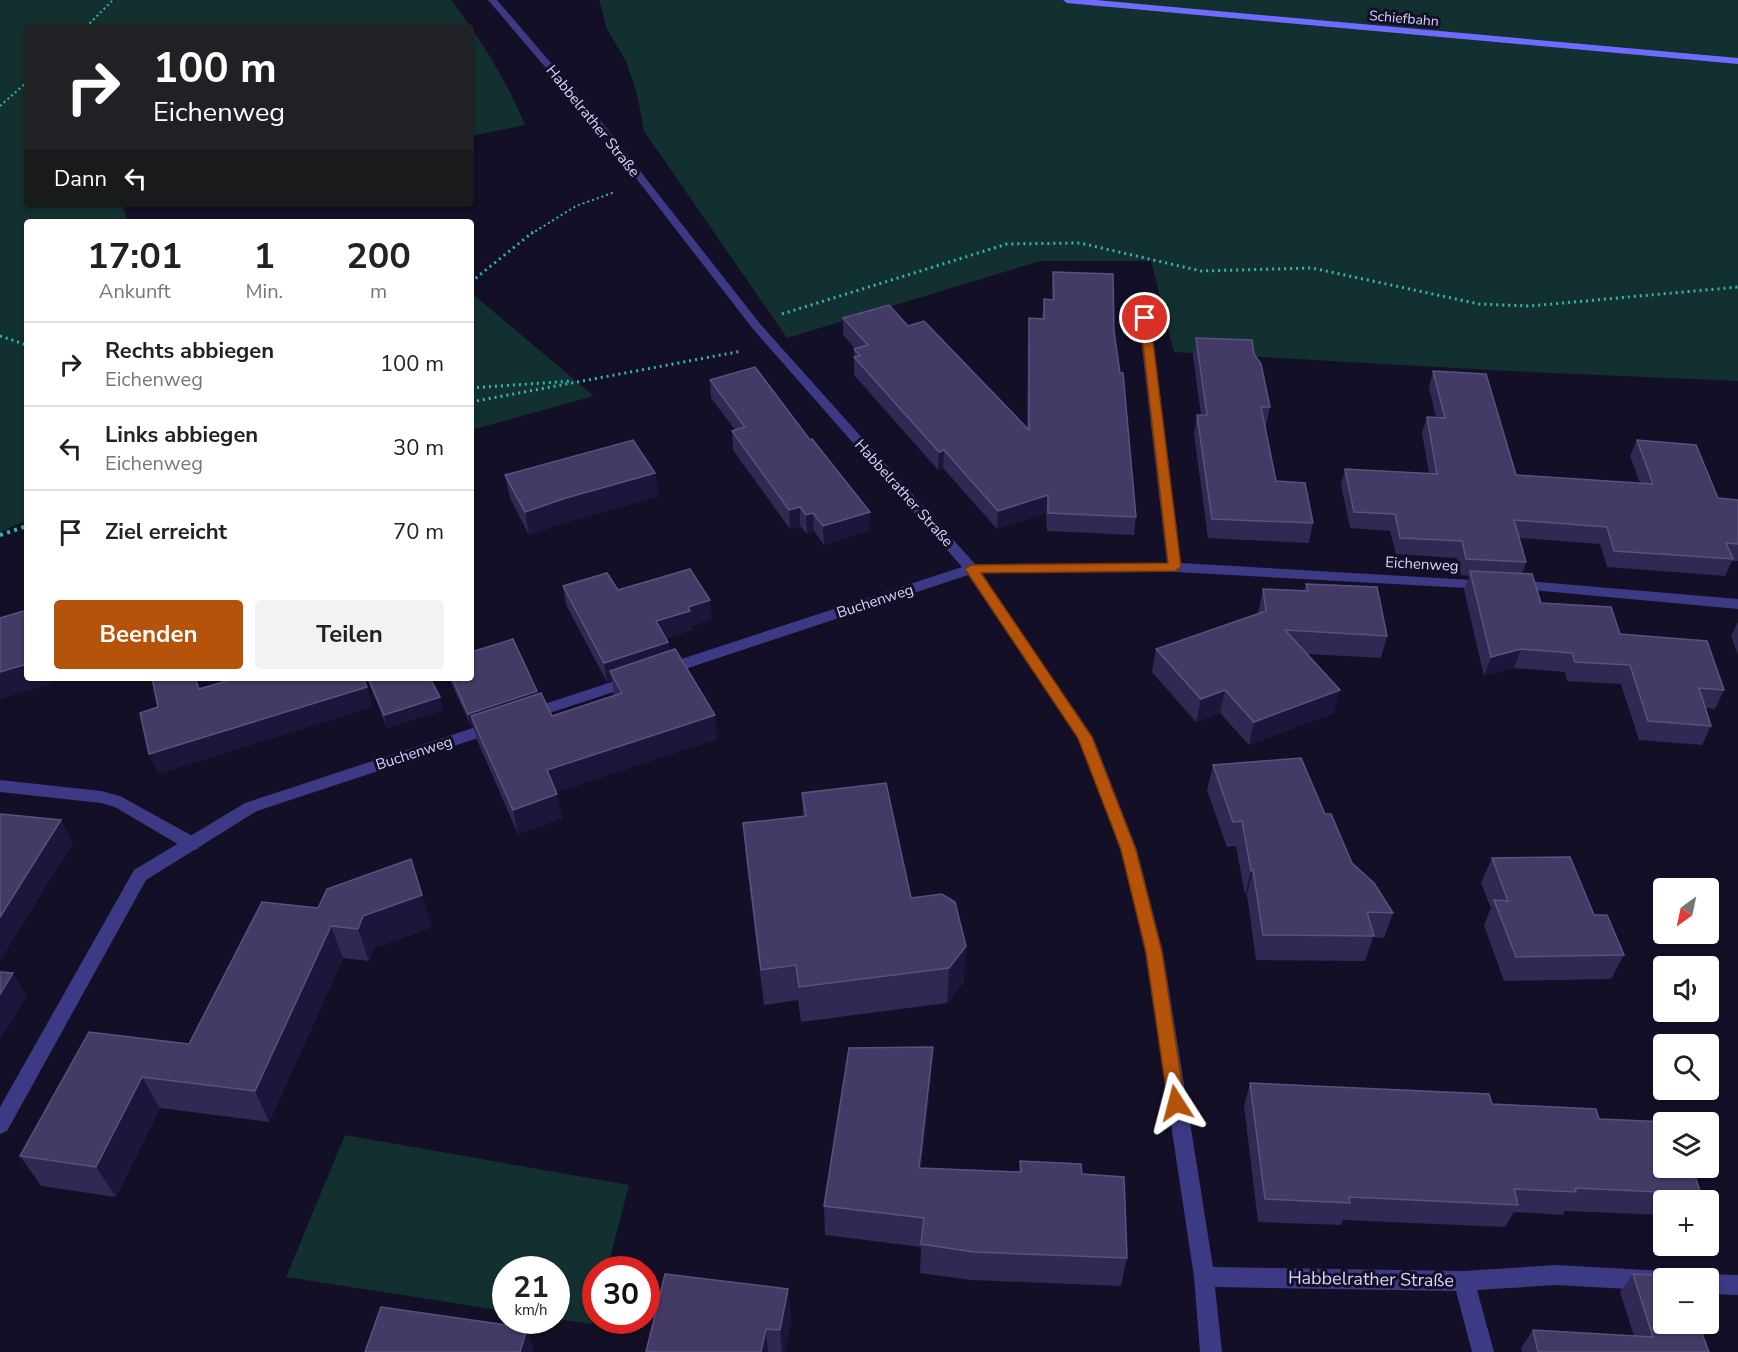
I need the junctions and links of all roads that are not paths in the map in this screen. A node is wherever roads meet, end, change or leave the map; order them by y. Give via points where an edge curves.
1 (492, 0) edge
2 (1067, 0) edge
3 (1738, 61) edge
4 (1142, 296) dead end
5 (1175, 567) junction
6 (971, 569) junction
7 (1738, 604) edge
8 (0, 786) edge
9 (192, 844) junction
10 (0, 1125) edge
11 (1203, 1277) junction
12 (1653, 1280) edge
13 (1464, 1281) junction
14 (1719, 1284) edge
15 (1738, 1285) edge
16 (1211, 1352) edge
17 (1483, 1352) edge

1 - 6 street, Habbelrather Straße via 601,127 757,327
2 - 3 main road, Schiefbahn
4 - 5 street
5 - 6 street, Eichenweg
5 - 7 street, Eichenweg via 1546,587
6 - 9 street, Buchenweg via 250,807
6 - 11 street, Habbelrather Straße via 1085,737 1129,850 1154,952
8 - 9 street via 120,802
9 - 10 street, Buchenweg via 140,875
11 - 13 street, Habbelrather Straße
11 - 16 street, Habbelrather Straße
12 - 13 street, Habbelrather Straße via 1556,1275
13 - 17 street, Habbelrather Straße
14 - 15 street

